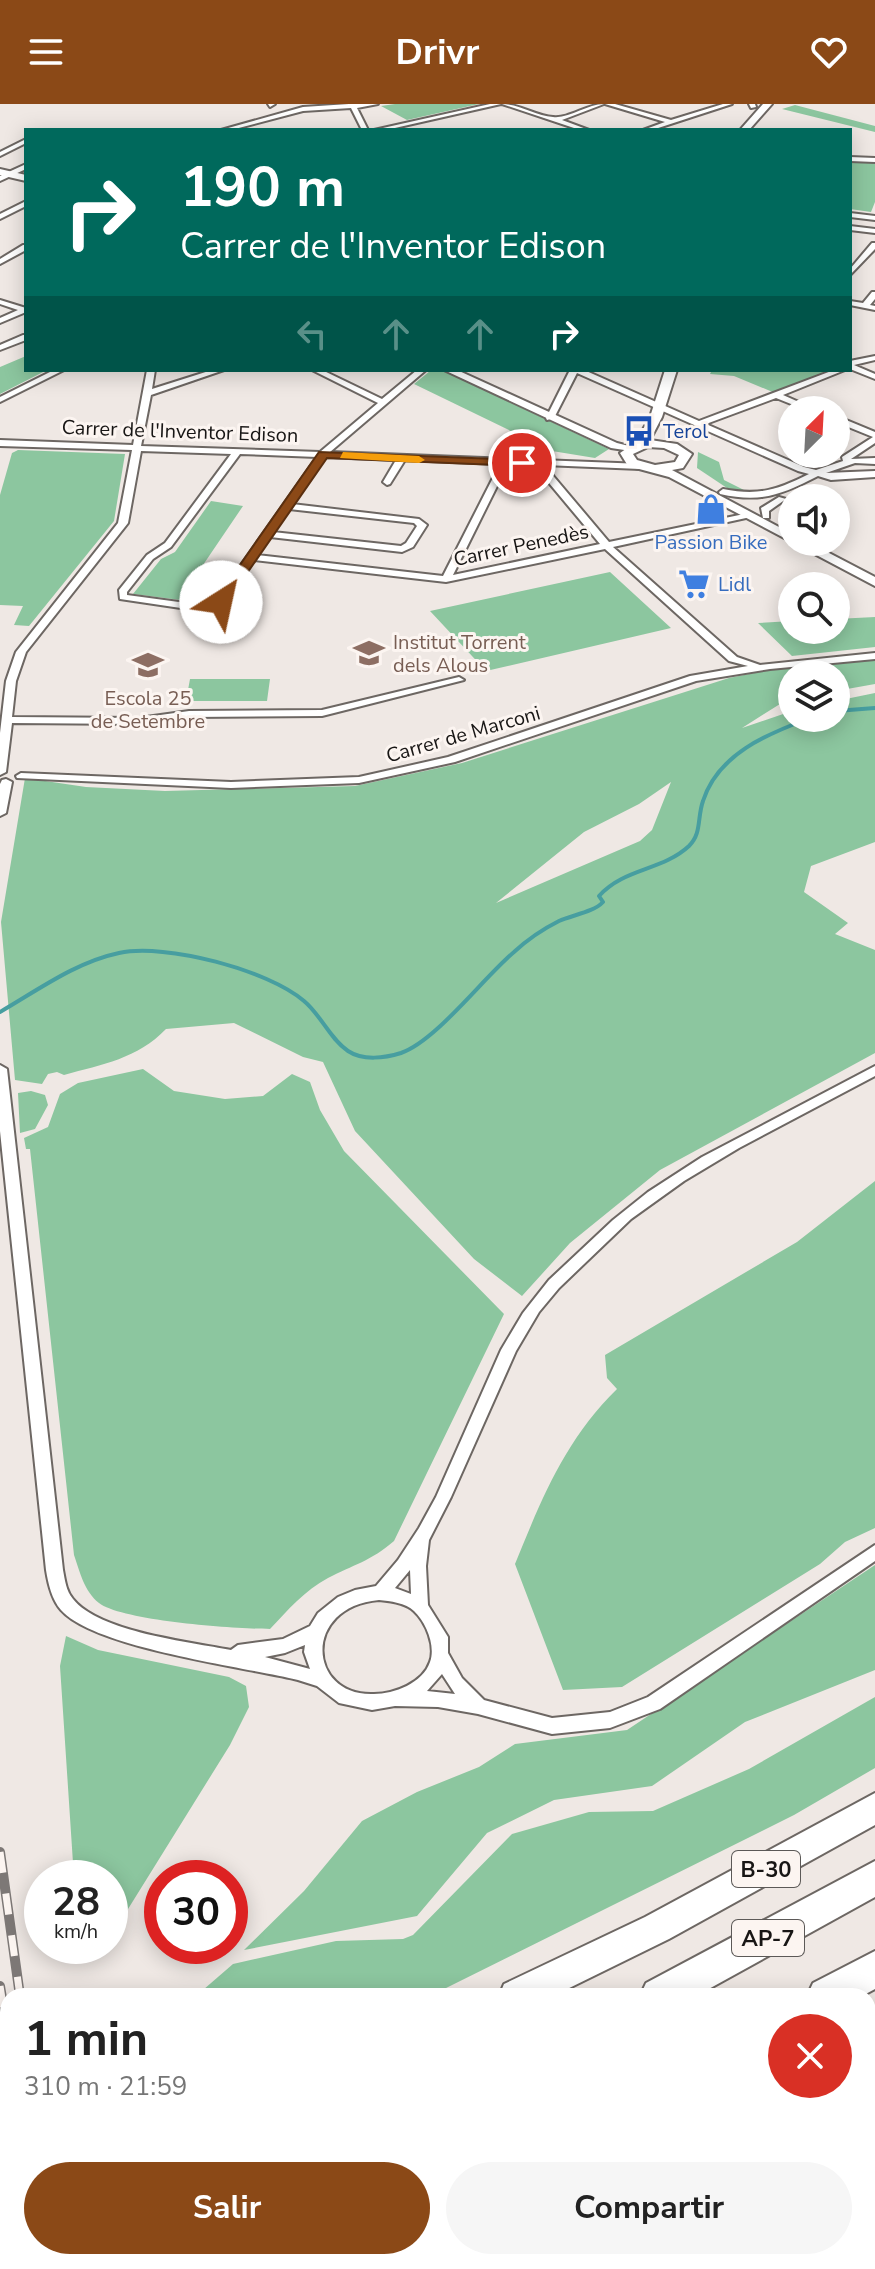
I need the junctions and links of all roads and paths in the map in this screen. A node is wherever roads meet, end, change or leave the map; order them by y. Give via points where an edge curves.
1 (271, 104) edge
2 (375, 104) edge
3 (498, 104) edge
4 (505, 104) edge
5 (601, 104) edge
6 (608, 104) edge
7 (729, 104) edge
8 (768, 104) edge
9 (754, 105) edge
10 (354, 106) edge
11 (303, 109) junction
12 (556, 120) junction
13 (672, 122) junction
14 (232, 128) edge
15 (364, 128) edge
16 (386, 128) edge
17 (580, 128) edge
18 (652, 128) edge
19 (734, 128) edge
20 (746, 128) edge
21 (24, 142) edge
22 (0, 154) edge
23 (852, 159) edge
24 (875, 160) edge
25 (24, 167) edge
26 (5, 173) edge
27 (0, 179) edge
28 (0, 202) edge
29 (24, 205) edge
30 (852, 215) edge
31 (0, 217) edge
32 (875, 218) edge
33 (852, 228) edge
34 (875, 231) edge
35 (875, 245) edge
36 (24, 248) edge
37 (0, 253) edge
38 (12, 256) junction
39 (863, 260) junction
40 (0, 262) edge
41 (875, 262) edge
42 (852, 271) edge
43 (875, 294) edge
44 (0, 302) edge
45 (852, 303) edge
46 (865, 306) junction
47 (875, 308) edge
48 (24, 309) edge
49 (24, 311) edge
50 (0, 321) edge
51 (24, 338) edge
52 (0, 348) edge
53 (875, 358) edge
54 (852, 364) edge
55 (852, 366) edge
56 (56, 372) edge
57 (151, 372) edge
58 (214, 372) edge
59 (320, 372) edge
60 (420, 372) edge
61 (453, 372) edge
62 (574, 372) edge
63 (579, 372) edge
64 (670, 372) edge
65 (836, 372) edge
66 (875, 377) edge
67 (147, 393) junction
68 (776, 395) joint
69 (0, 400) edge
70 (383, 403) junction
71 (657, 412) junction
72 (550, 418) junction
73 (699, 424) junction
74 (850, 427) edge
75 (874, 442) edge
76 (0, 443) edge
77 (669, 445) junction
78 (134, 448) junction
79 (633, 450) junction
80 (238, 451) junction
81 (323, 454) junction
82 (401, 459) junction
83 (859, 460) junction
84 (875, 461) edge
85 (505, 462) junction
86 (538, 464) junction
87 (598, 465) junction
88 (679, 465) junction
89 (640, 466) junction
90 (656, 469) junction
91 (826, 473) junction
92 (875, 473) edge
93 (387, 482) dead end
94 (723, 492) junction
95 (285, 506) junction
96 (746, 515) junction
97 (766, 516) junction
98 (778, 522) edge
99 (778, 532) edge
100 (665, 533) junction
101 (268, 534) junction
102 (606, 545) junction
103 (825, 556) edge
104 (843, 556) edge
105 (252, 557) junction
106 (875, 572) edge
107 (636, 573) junction
108 (446, 579) junction
109 (875, 582) edge
110 (875, 656) edge
111 (763, 667) junction
112 (459, 680) dead end
113 (8, 720) junction
114 (2, 777) edge
115 (0, 813) edge
116 (0, 1069) edge
117 (875, 1070) edge
118 (424, 1534) junction
119 (875, 1552) edge
120 (380, 1593) junction
121 (420, 1606) junction
122 (317, 1631) junction
123 (230, 1655) junction
124 (441, 1657) junction
125 (324, 1681) junction
126 (399, 1700) junction
127 (478, 1706) junction
128 (875, 1808) edge
129 (875, 1878) edge
130 (875, 1969) edge
131 (533, 1988) edge
132 (674, 1988) edge
133 (841, 1988) edge

1 - 11 street
2 - 10 street
3 - 16 street
4 - 12 street
5 - 12 street
6 - 13 street
7 - 13 street
8 - 20 main road
9 - 19 main road
10 - 11 street
10 - 15 street
11 - 14 street
12 - 17 street
13 - 18 street
21 - 22 street
23 - 24 street
25 - 26 street
26 - 27 street
28 - 29 street
29 - 31 street
30 - 32 street
33 - 34 street
35 - 39 street
36 - 38 street
37 - 38 street
38 - 40 street
39 - 41 street
39 - 42 street
43 - 46 street
44 - 48 street
45 - 46 street
46 - 47 street
49 - 50 street
51 - 52 street
53 - 54 street
55 - 66 street
56 - 69 street
57 - 67 street
58 - 67 street
59 - 70 street
60 - 70 street
61 - 72 street
62 - 72 street
63 - 71 street
64 - 71 main road
65 - 68 street
67 - 78 street
68 - 73 street
70 - 81 street
71 - 73 street
71 - 77 main road
71 - 79 main road
72 - 79 street
73 - 91 street via 801,469
74 - 75 street
75 - 83 street
75 - 91 street
76 - 78 street, Carrer de l'Inventor Edison
77 - 79 main road
77 - 88 main road via 686,454
78 - 80 street, Carrer de l'Inventor Edison
78 - 113 street via 123,523 21,652 11,681
79 - 87 street, Carrer de l'Inventor Edison
79 - 89 main road
80 - 81 street, Carrer de l'Inventor Edison
80 - 105 street via 168,545 150,557 122,595 215,606
81 - 82 street, Carrer de l'Inventor Edison
81 - 95 street
82 - 85 street, Carrer de l'Inventor Edison
82 - 93 street
83 - 84 street
83 - 91 street
83 - 92 street
85 - 86 street, Carrer de l'Inventor Edison
85 - 108 street
86 - 87 street, Carrer de l'Inventor Edison
86 - 102 street
87 - 89 street, Carrer de l'Inventor Edison
88 - 90 main road
88 - 94 main road
89 - 90 main road
90 - 96 main road
91 - 92 street
91 - 94 street via 760,499
91 - 97 street via 772,504 764,510
94 - 97 main road
95 - 101 street
95 - 101 street via 422,525 402,549
96 - 99 main road
96 - 100 street, Carrer Penedès
97 - 98 main road
100 - 102 street, Carrer Penedès
100 - 107 street via 641,543 634,552
101 - 105 street
102 - 107 street
102 - 108 street, Carrer Penedès
103 - 109 main road
104 - 106 main road
105 - 108 street, Carrer Penedès
107 - 111 street, Carrer de Marconi via 733,659
110 - 111 street, Carrer de Marconi
111 - 114 street, Carrer de Marconi via 679,682 451,760 359,780 231,785
112 - 113 street via 322,713
113 - 114 street
114 - 115 street
116 - 123 street via 56,1578 78,1615 128,1636
117 - 118 street via 653,1195 556,1281 508,1352
118 - 120 street
118 - 121 street via 418,1566
119 - 127 street via 654,1703 610,1720 552,1726
120 - 121 street
120 - 122 street via 340,1604
121 - 124 street via 441,1638
122 - 123 street via 285,1646
122 - 125 street via 315,1665
123 - 125 street
124 - 126 street via 419,1691
124 - 127 street
125 - 126 street via 356,1701
126 - 127 street
128 - 131 highway, B-30 via 657,1928
129 - 132 highway, AP-7
130 - 133 highway

